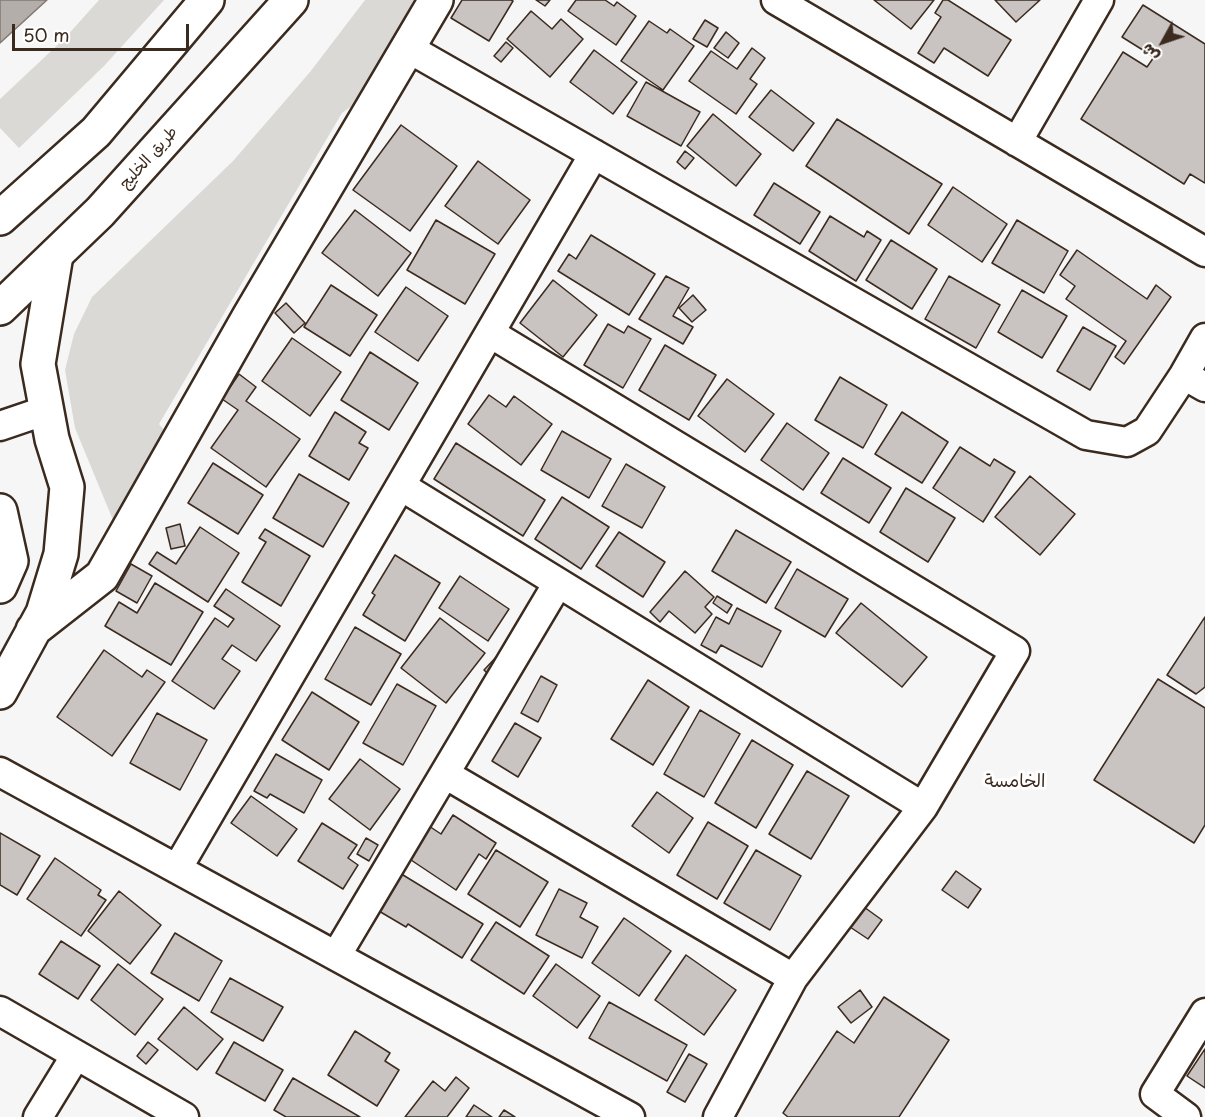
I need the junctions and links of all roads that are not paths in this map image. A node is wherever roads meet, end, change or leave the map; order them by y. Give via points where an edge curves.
1 (207, 0) edge
2 (291, 0) edge
3 (436, 0) edge
4 (776, 0) edge
5 (1099, 0) edge
6 (408, 48) junction
7 (1017, 142) junction
8 (594, 154) junction
9 (0, 218) edge
10 (1205, 252) edge
11 (56, 255) junction
12 (0, 308) edge
13 (490, 333) junction
14 (1205, 338) edge
15 (1194, 381) edge
16 (46, 410) junction
17 (0, 426) edge
18 (401, 486) junction
19 (0, 511) edge
20 (558, 583) junction
21 (0, 586) edge
22 (33, 630) junction
23 (0, 692) edge
24 (0, 772) edge
25 (445, 774) junction
26 (923, 807) junction
27 (177, 869) junction
28 (336, 956) junction
29 (793, 978) junction
30 (0, 1011) edge
31 (1205, 1012) edge
32 (76, 1055) junction
33 (38, 1117) edge
34 (184, 1117) edge
35 (630, 1117) edge
36 (718, 1117) edge
37 (1186, 1117) edge

1 - 9 street via 96,132
2 - 11 street, طريق الخليج via 100,212
3 - 6 street
4 - 7 street
5 - 7 street
6 - 8 street
6 - 22 street via 102,576
7 - 10 street
8 - 13 street
8 - 15 street via 1086,435 1127,442 1147,431
11 - 12 street, طريق الخليج
11 - 16 street via 38,364
13 - 18 street
13 - 26 street via 1015,651
14 - 15 street
16 - 17 street
16 - 22 street via 68,487 61,554 43,613
18 - 20 street
18 - 27 street
19 - 21 street via 11,561
20 - 25 street
20 - 26 street
22 - 23 street
24 - 27 street
25 - 28 street
25 - 29 street
26 - 29 street
27 - 28 street
28 - 35 street
29 - 36 street
30 - 32 street
31 - 37 street via 1155,1094
32 - 33 street
32 - 34 street

